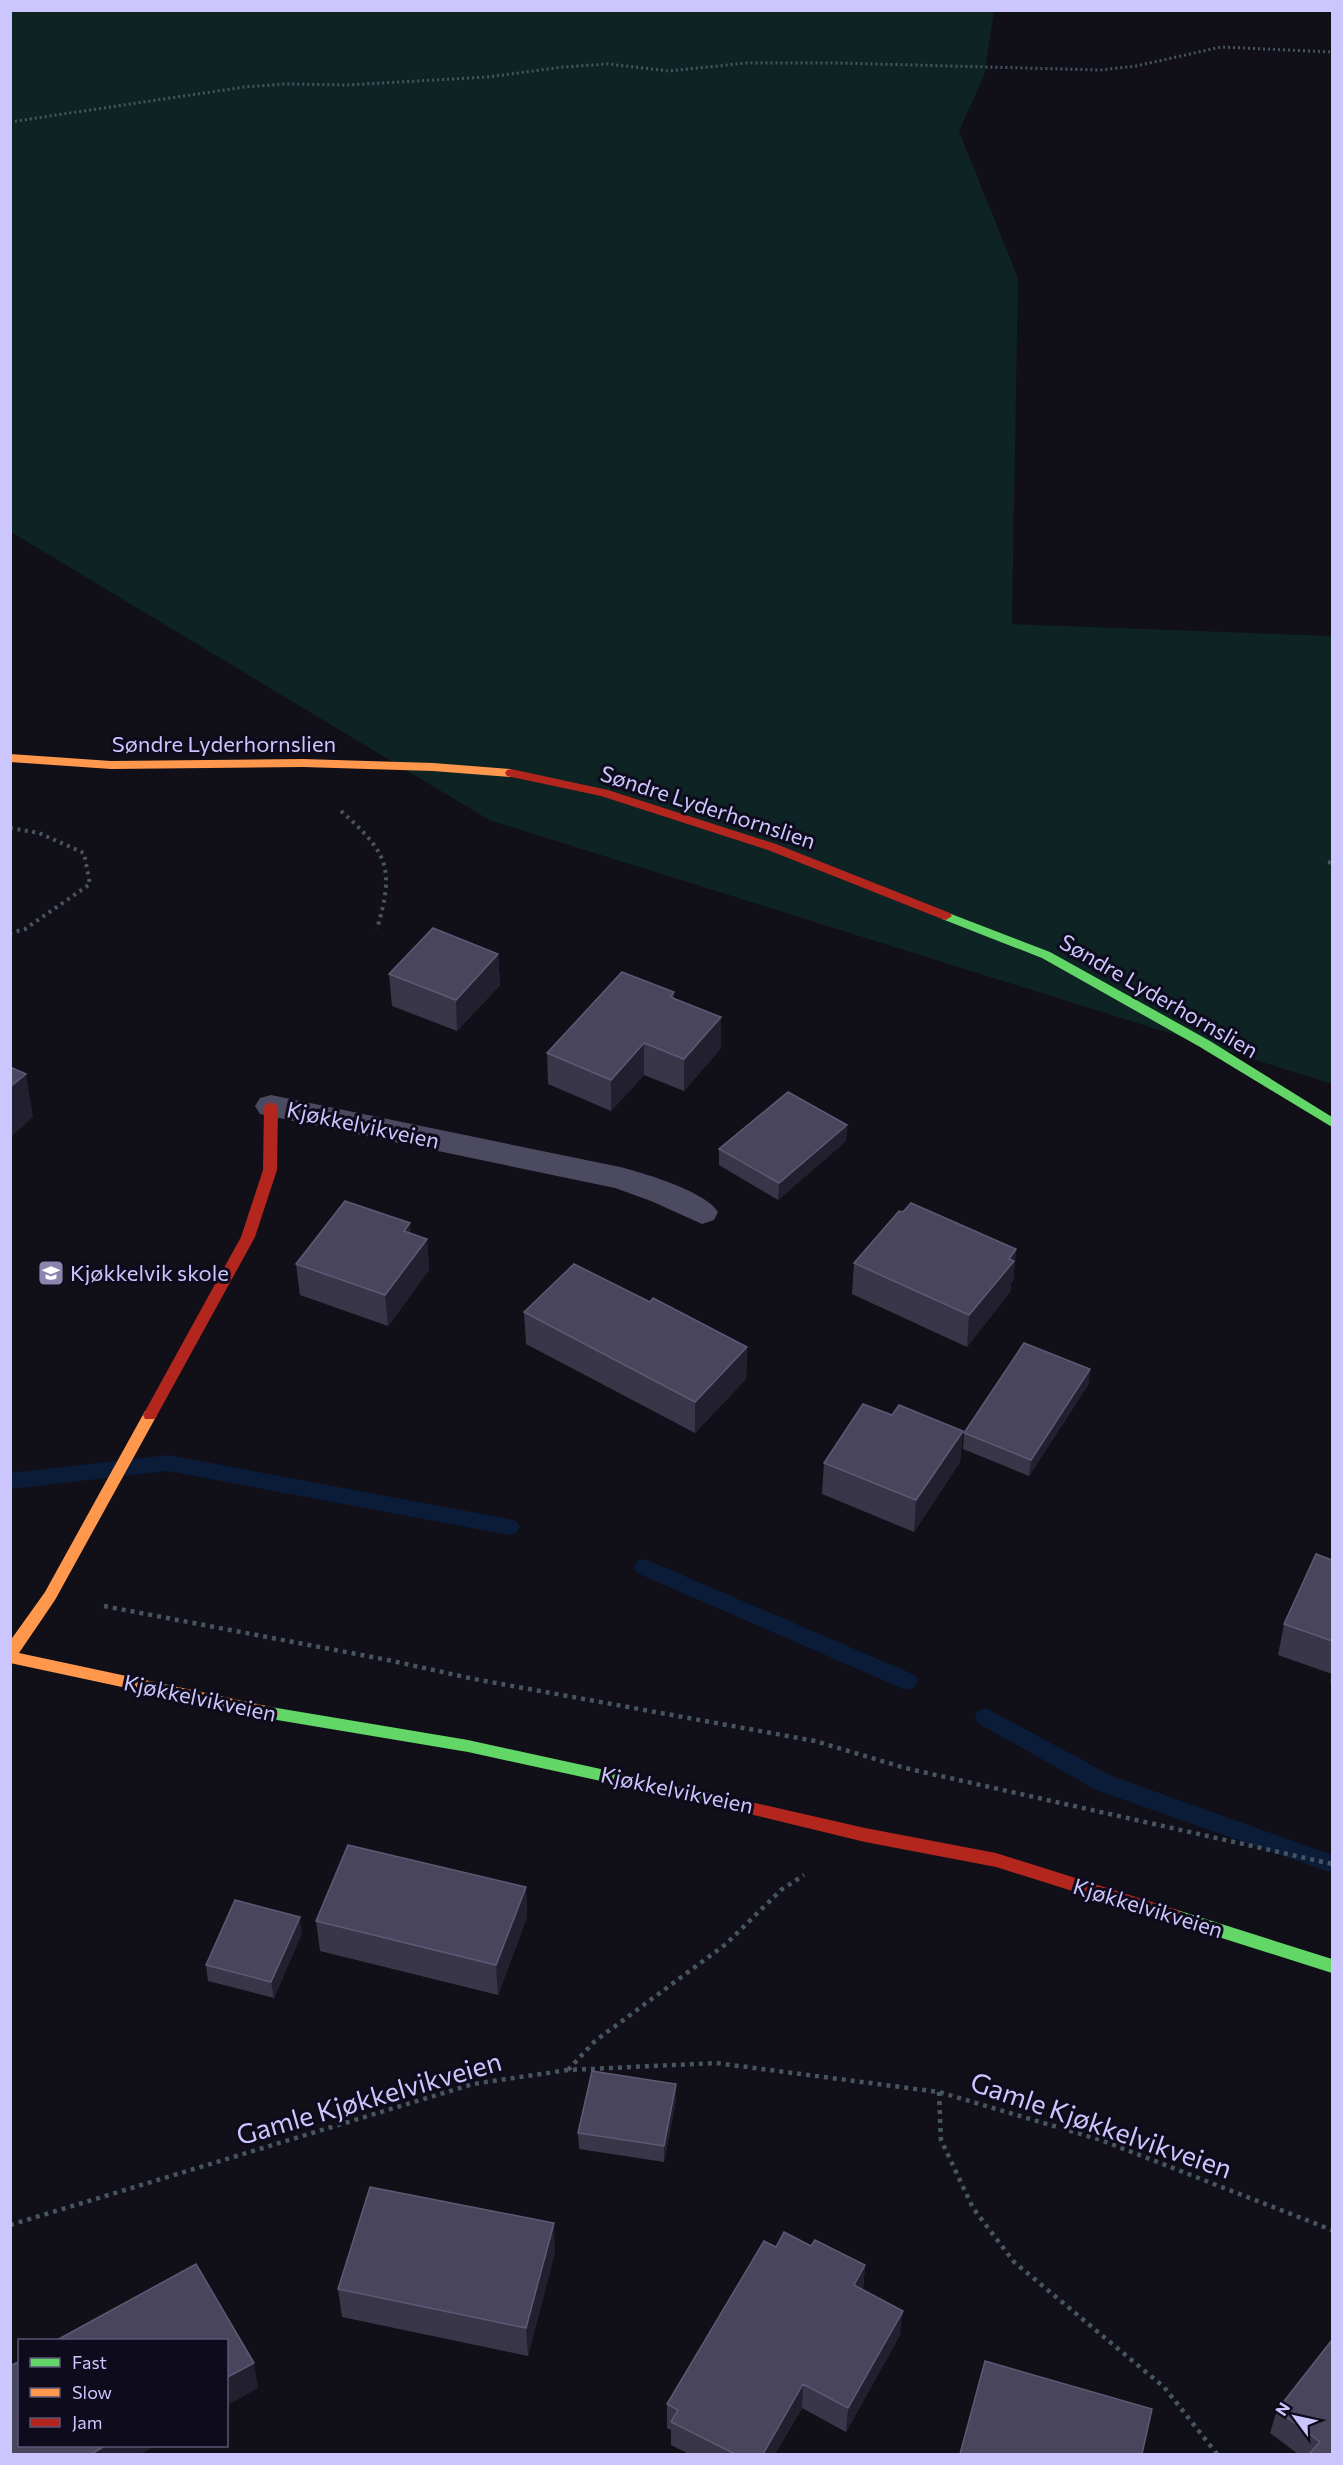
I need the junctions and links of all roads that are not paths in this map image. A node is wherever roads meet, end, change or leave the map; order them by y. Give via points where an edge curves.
1 (10, 758) edge
2 (271, 1106) joint
3 (1332, 1123) edge
4 (702, 1212) dead end
5 (10, 1656) edge
6 (1332, 1966) edge

1 - 3 street, Søndre Lyderhornslien via 111,765 303,763 517,773 604,793 772,847 1046,955 1205,1044
2 - 4 lane, Kjøkkelvikveien via 620,1178
2 - 5 street, Kjøkkelvikveien via 270,1170 248,1237 50,1596
5 - 6 street, Kjøkkelvikveien via 303,1720 491,1750 865,1835 996,1860

